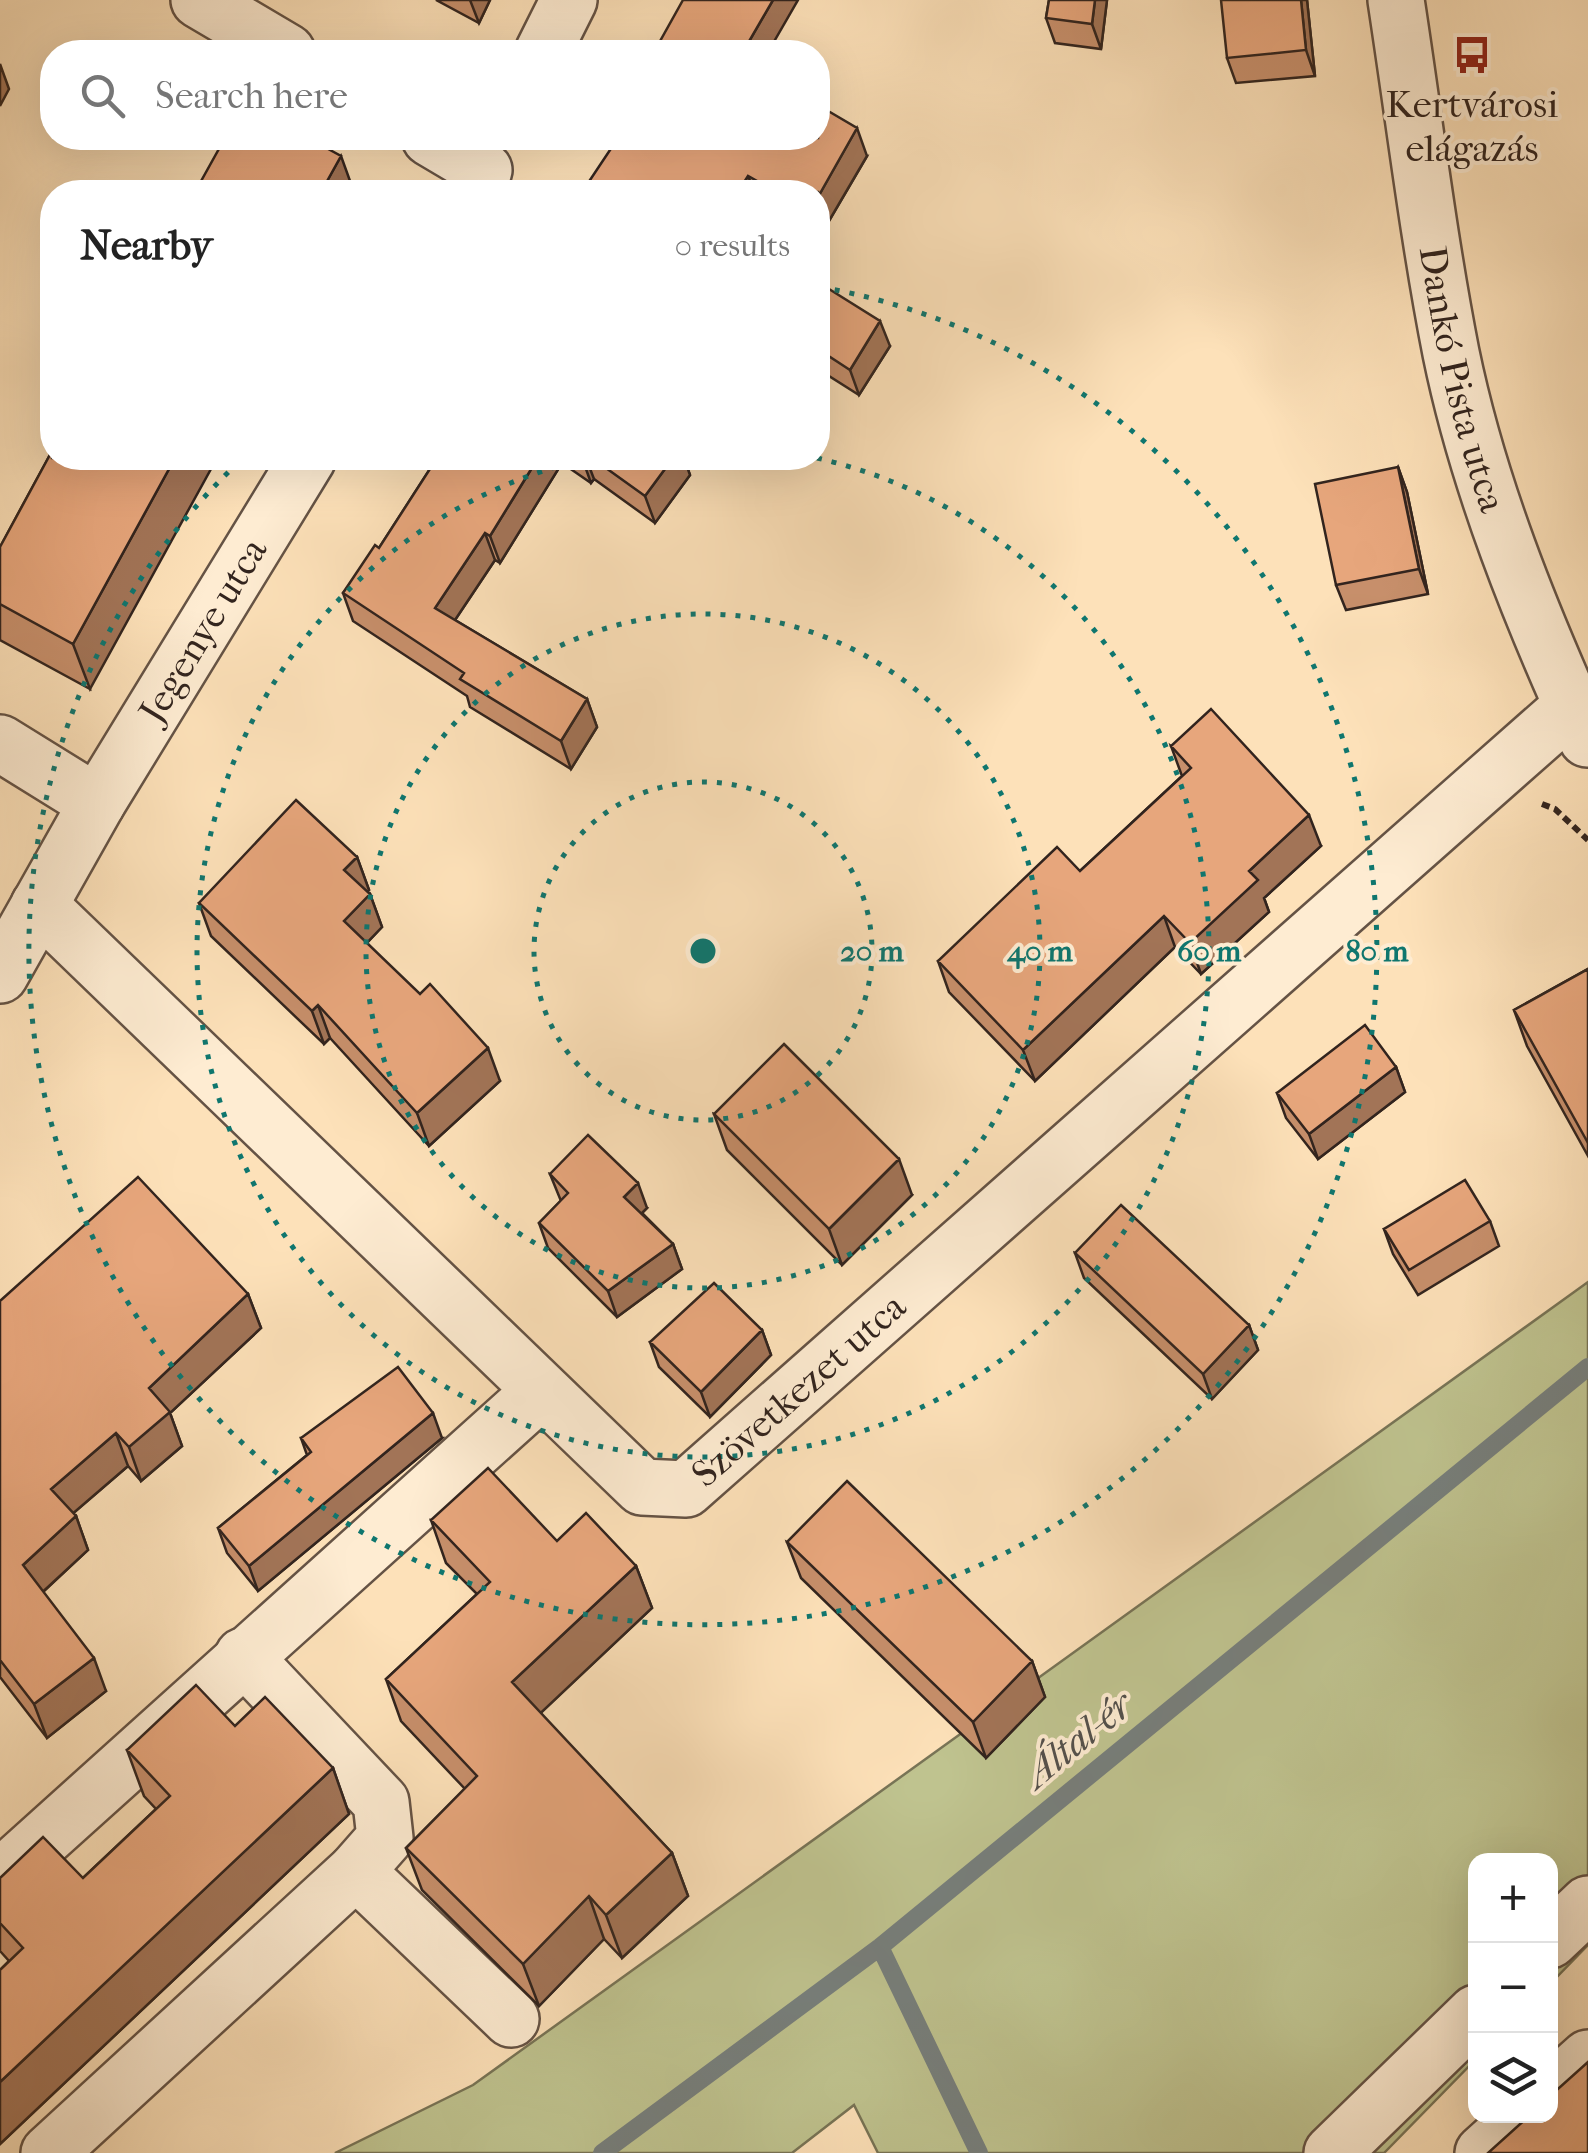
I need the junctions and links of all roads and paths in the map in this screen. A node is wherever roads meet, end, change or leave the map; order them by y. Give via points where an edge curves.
1 (199, 0) edge
2 (569, 0) edge
3 (1396, 0) edge
4 (267, 40) edge
5 (549, 40) edge
6 (452, 150) edge
7 (484, 167) edge
8 (301, 470) edge
9 (1580, 724) edge
10 (0, 743) edge
11 (97, 803) junction
12 (39, 905) junction
13 (3, 966) edge
14 (540, 1392) junction
15 (243, 1656) junction
16 (356, 1871) junction
17 (0, 1878) edge
18 (1588, 1904) edge
19 (1558, 1932) edge
20 (512, 2019) dead end
21 (1468, 2021) edge
22 (1588, 2058) edge
23 (1558, 2085) edge
24 (1516, 2123) edge
25 (49, 2153) edge
26 (1332, 2153) edge
27 (1483, 2153) edge

1 - 4 street
2 - 5 street
3 - 9 street, Dankó Pista utca via 1451,353 1481,468
6 - 7 street
8 - 11 street, Jegenye utca
9 - 14 street, Szövetkezet utca via 686,1489 642,1487
10 - 11 street
11 - 12 street, Jegenye utca
12 - 13 street, Jegenye utca
12 - 14 street, Szövetkezet utca
14 - 15 street
15 - 16 street via 380,1802 385,1838
15 - 17 street
16 - 20 street
16 - 25 street
18 - 19 street
21 - 26 street
22 - 23 street
24 - 27 street

